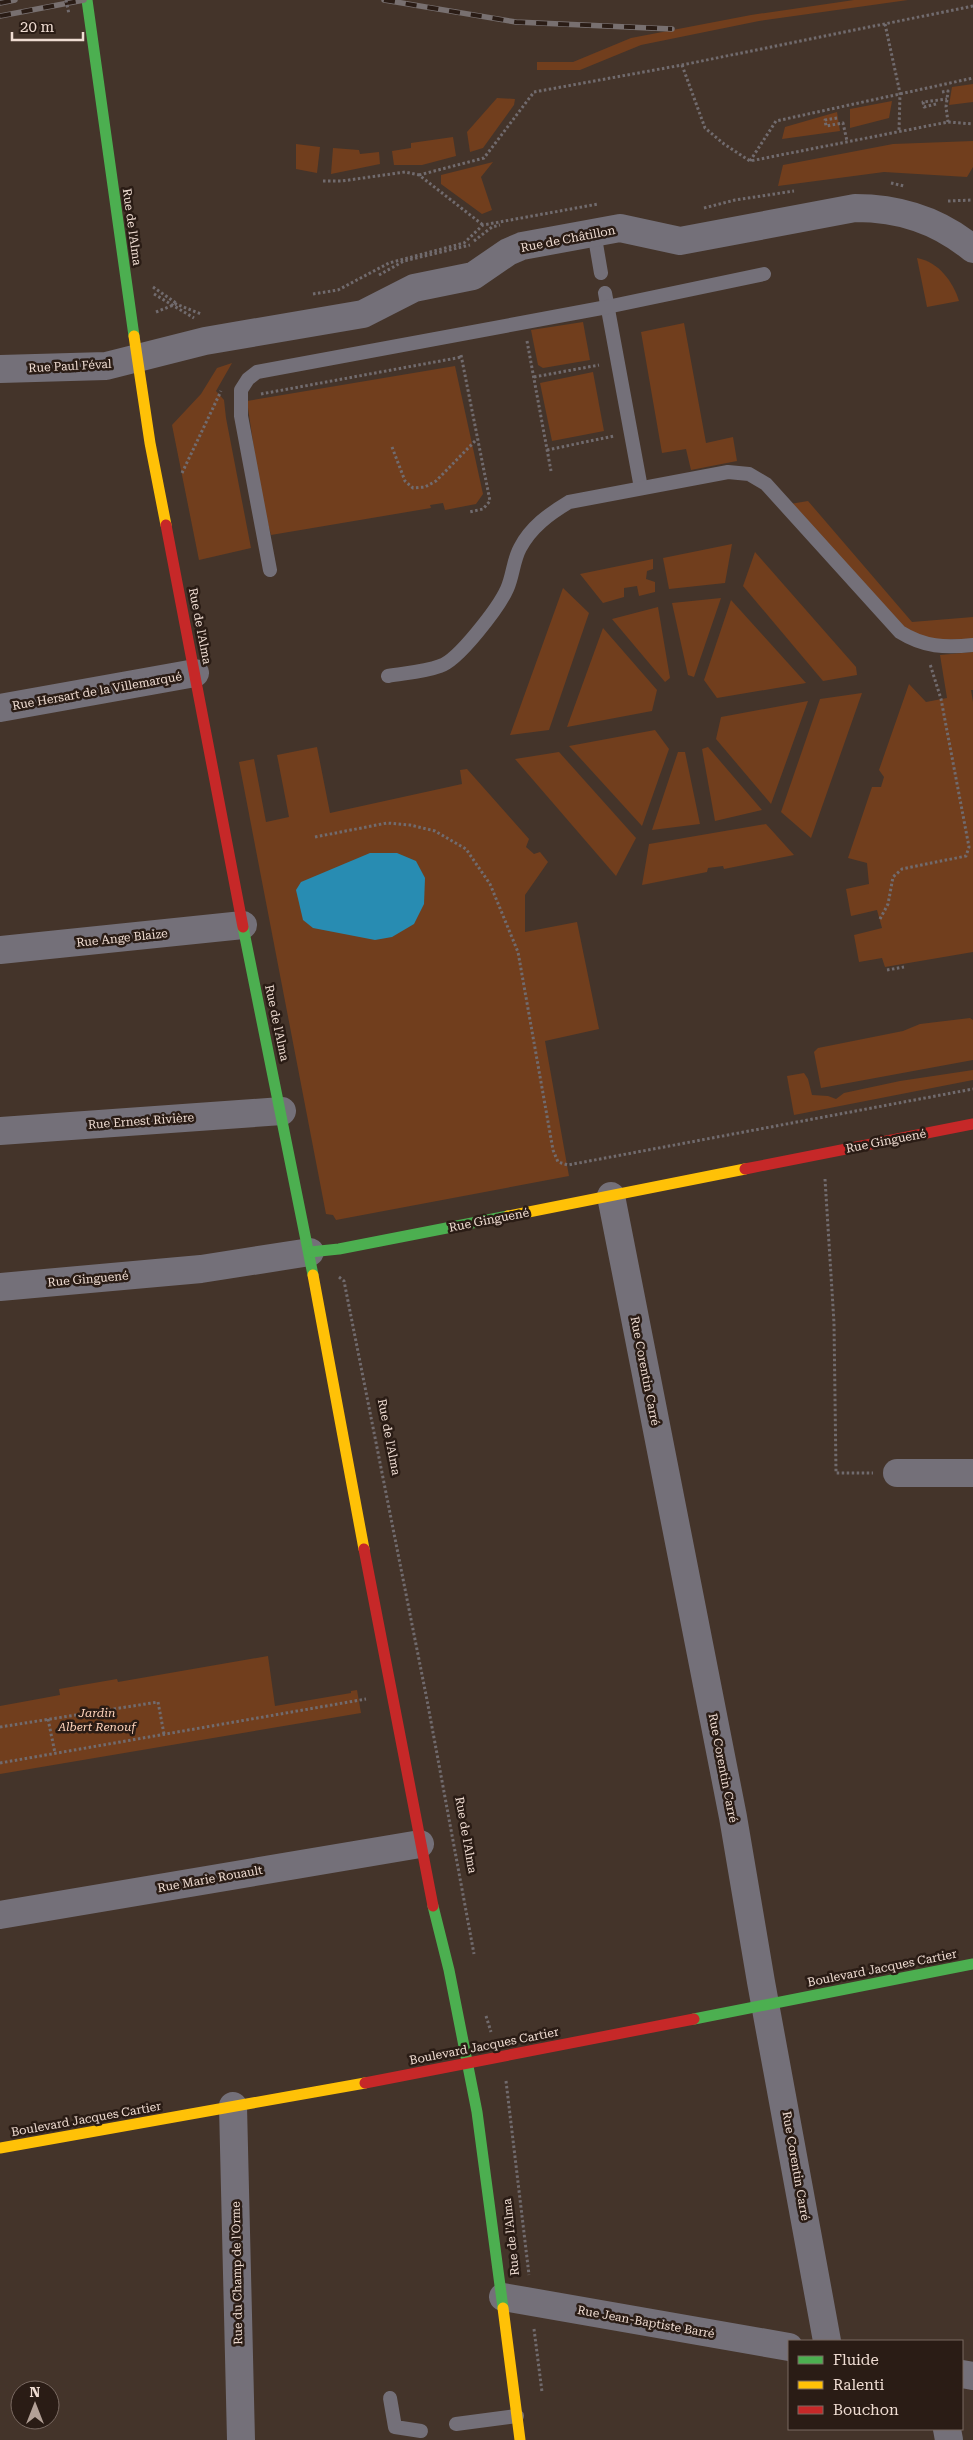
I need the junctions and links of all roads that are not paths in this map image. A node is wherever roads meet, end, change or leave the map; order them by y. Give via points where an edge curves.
1 (88, 6) edge
2 (594, 232) junction
3 (973, 249) edge
4 (601, 273) dead end
5 (764, 274) dead end
6 (604, 293) dead end
7 (607, 307) junction
8 (139, 359) junction
9 (0, 369) edge
10 (641, 488) junction
11 (270, 570) dead end
12 (973, 645) edge
13 (195, 673) junction
14 (388, 676) dead end
15 (0, 708) edge
16 (243, 926) junction
17 (0, 950) edge
18 (282, 1111) junction
19 (973, 1124) edge
20 (0, 1131) edge
21 (611, 1196) junction
22 (310, 1252) junction
23 (0, 1288) edge
24 (897, 1473) road end
25 (973, 1473) edge
26 (420, 1844) junction
27 (0, 1915) edge
28 (973, 1964) edge
29 (765, 2004) junction
30 (466, 2062) junction
31 (233, 2106) junction
32 (0, 2148) edge
33 (503, 2297) junction
34 (828, 2340) edge
35 (788, 2347) edge
36 (390, 2398) dead end
37 (517, 2416) junction
38 (456, 2424) dead end
39 (421, 2432) dead end
40 (241, 2440) edge
41 (520, 2440) edge

1 - 8 main road, Rue de l'Alma via 115,213
2 - 3 street, Rue de Châtillon via 620,228 680,241 855,208 877,208 920,217 944,228
2 - 4 lane
2 - 8 street, Rue de Châtillon via 522,246 473,276 424,284 363,314 205,341
5 - 7 lane
6 - 7 lane
7 - 10 lane
7 - 11 lane via 257,372 248,379 241,390 241,416
8 - 9 street, Rue Paul Féval via 106,366
8 - 13 main road, Rue de l'Alma via 144,402
10 - 12 lane via 728,472 749,474 766,484 900,632 924,644
10 - 14 lane via 570,502 549,514 519,549 507,589 494,612 455,658 442,666
13 - 15 street, Rue Hersart de la Villemarqué
13 - 16 main road, Rue de l'Alma
16 - 17 street, Rue Ange Blaize
16 - 18 main road, Rue de l'Alma
18 - 20 street, Rue Ernest Rivière
18 - 22 main road, Rue de l'Alma
19 - 21 main road, Rue Ginguené
21 - 22 main road, Rue Ginguené
21 - 29 street, Rue Corentin Carré via 733,1817
22 - 23 street, Rue Ginguené via 201,1269
22 - 26 main road, Rue de l'Alma
24 - 25 street
26 - 27 street, Rue Marie Rouault
26 - 30 main road, Rue de l'Alma
28 - 29 main road, Boulevard Jacques Cartier
29 - 30 main road, Boulevard Jacques Cartier
29 - 34 street, Rue Corentin Carré
30 - 31 main road, Boulevard Jacques Cartier
30 - 33 main road, Rue de l'Alma via 480,2132
31 - 32 main road, Boulevard Jacques Cartier
31 - 40 street, Rue du Champ de l'Orme
33 - 35 street, Rue Jean-Baptiste Barré
33 - 37 main road, Rue de l'Alma
36 - 39 lane via 395,2427
37 - 38 lane
37 - 41 main road, Rue de l'Alma

